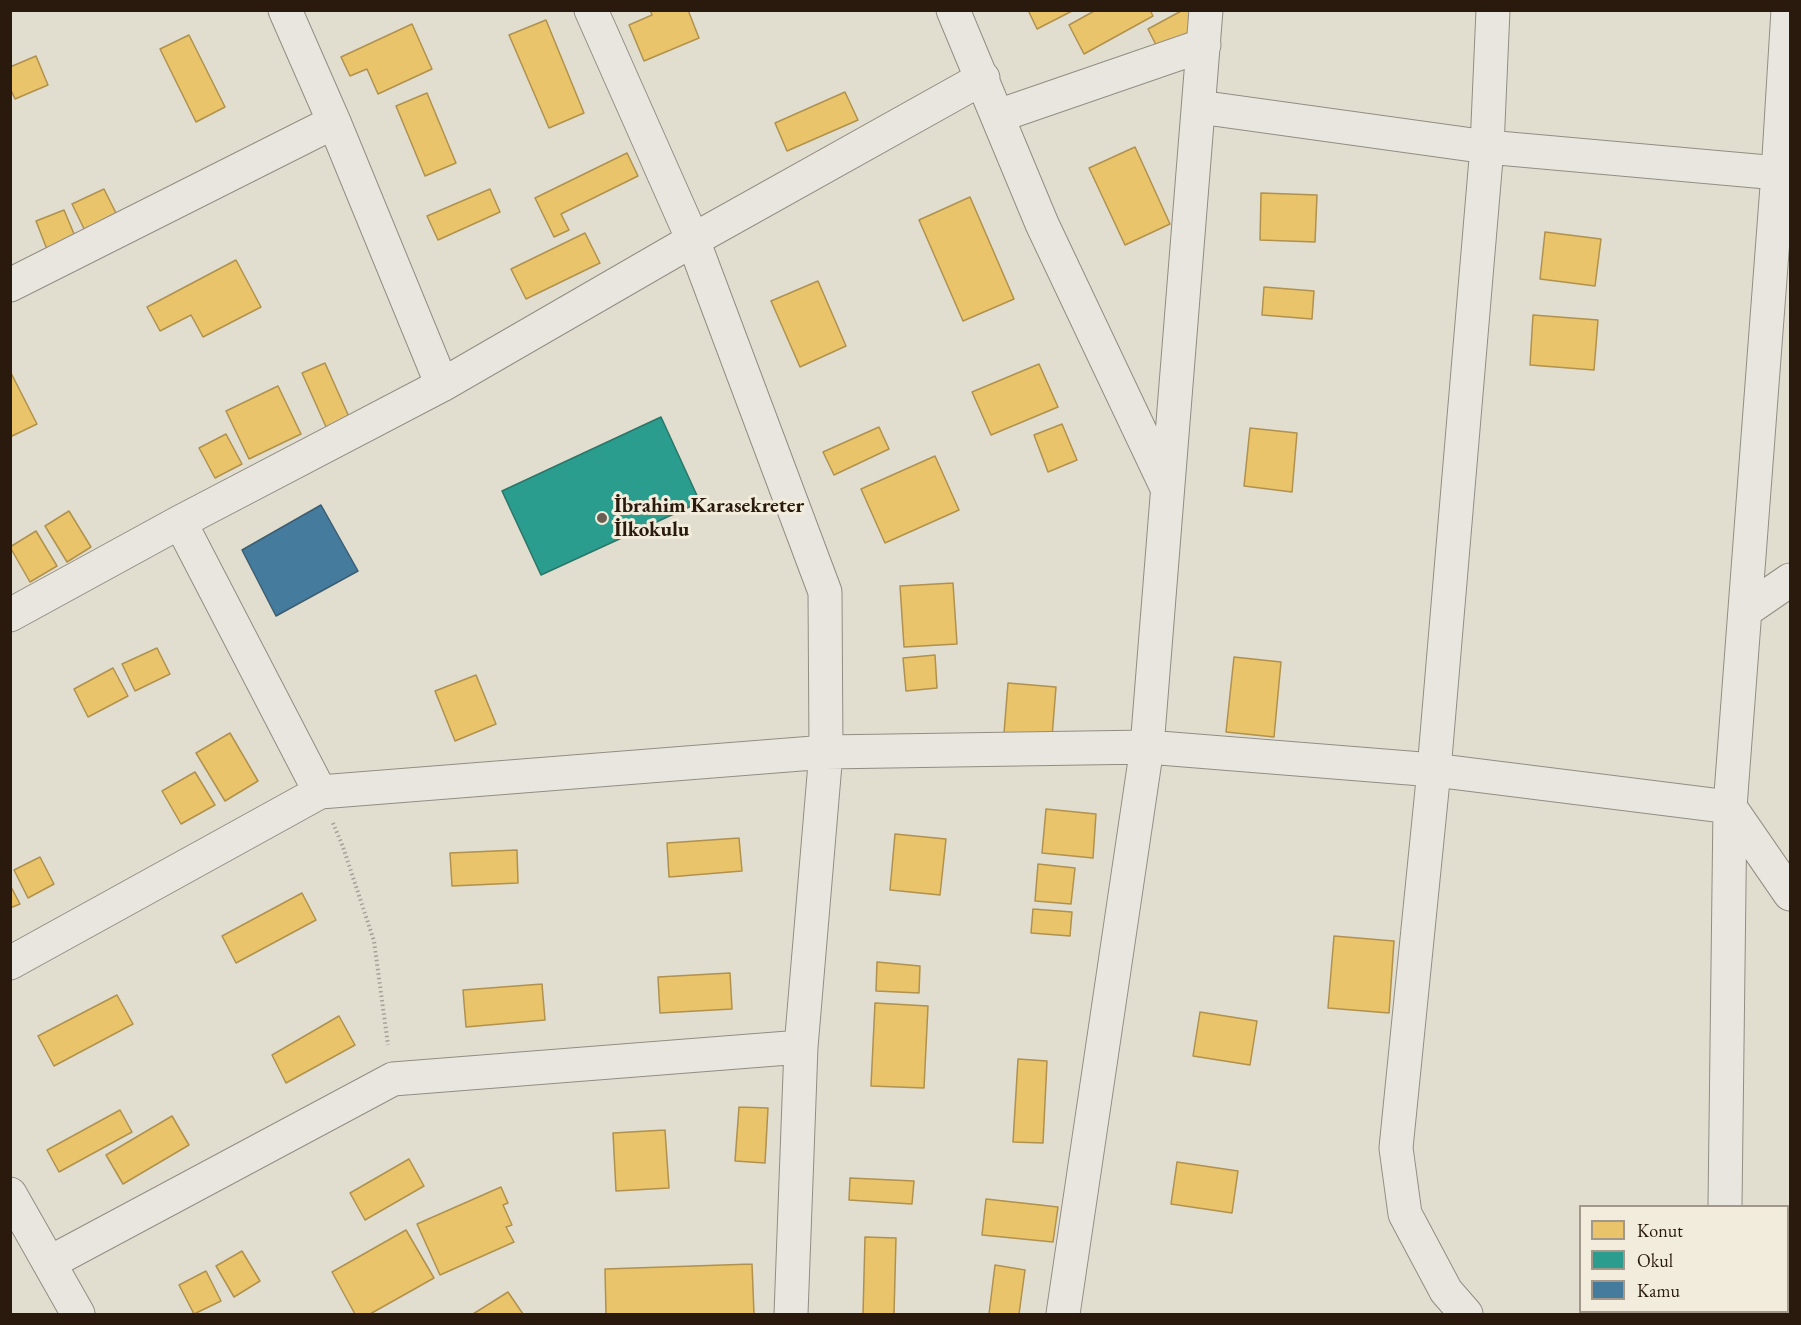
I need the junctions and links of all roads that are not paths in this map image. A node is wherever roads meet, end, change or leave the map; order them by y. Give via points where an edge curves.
1 (285, 10) edge
2 (591, 10) edge
3 (953, 10) edge
4 (1206, 10) edge
5 (1493, 10) edge
6 (1788, 10) edge
7 (1204, 45) junction
8 (983, 78) junction
9 (1199, 107) junction
10 (998, 116) junction
11 (334, 122) junction
12 (1487, 147) junction
13 (1784, 181) edge
14 (693, 240) junction
15 (10, 285) edge
16 (442, 385) junction
17 (1169, 490) junction
18 (180, 522) junction
19 (1791, 580) edge
20 (1745, 611) junction
21 (10, 615) edge
22 (1147, 747) junction
23 (826, 752) junction
24 (1434, 770) junction
25 (320, 792) junction
26 (1730, 807) junction
27 (1791, 894) edge
28 (10, 963) edge
29 (801, 1047) junction
30 (10, 1194) edge
31 (1725, 1205) edge
32 (49, 1263) junction
33 (78, 1314) edge
34 (791, 1314) edge
35 (1063, 1314) edge
36 (1466, 1314) edge

1 - 11 street
2 - 14 street
3 - 8 street
4 - 7 street
5 - 12 street
6 - 13 street
7 - 9 street
7 - 10 street
8 - 10 street
8 - 14 street
9 - 12 street
9 - 17 street
10 - 17 street via 1042,224
11 - 15 street
11 - 16 street
12 - 13 street
12 - 24 street
13 - 20 street
14 - 16 street
14 - 23 street via 825,592
16 - 18 street
17 - 22 street
18 - 21 street
18 - 25 street
19 - 20 street
20 - 26 street
22 - 23 street
22 - 24 street
22 - 35 street
23 - 25 street
23 - 29 street
24 - 26 street
24 - 36 street via 1396,1148 1405,1214 1446,1291
25 - 28 street
26 - 27 street
26 - 31 street
29 - 32 street via 393,1079
29 - 34 street
30 - 32 street
32 - 33 street

